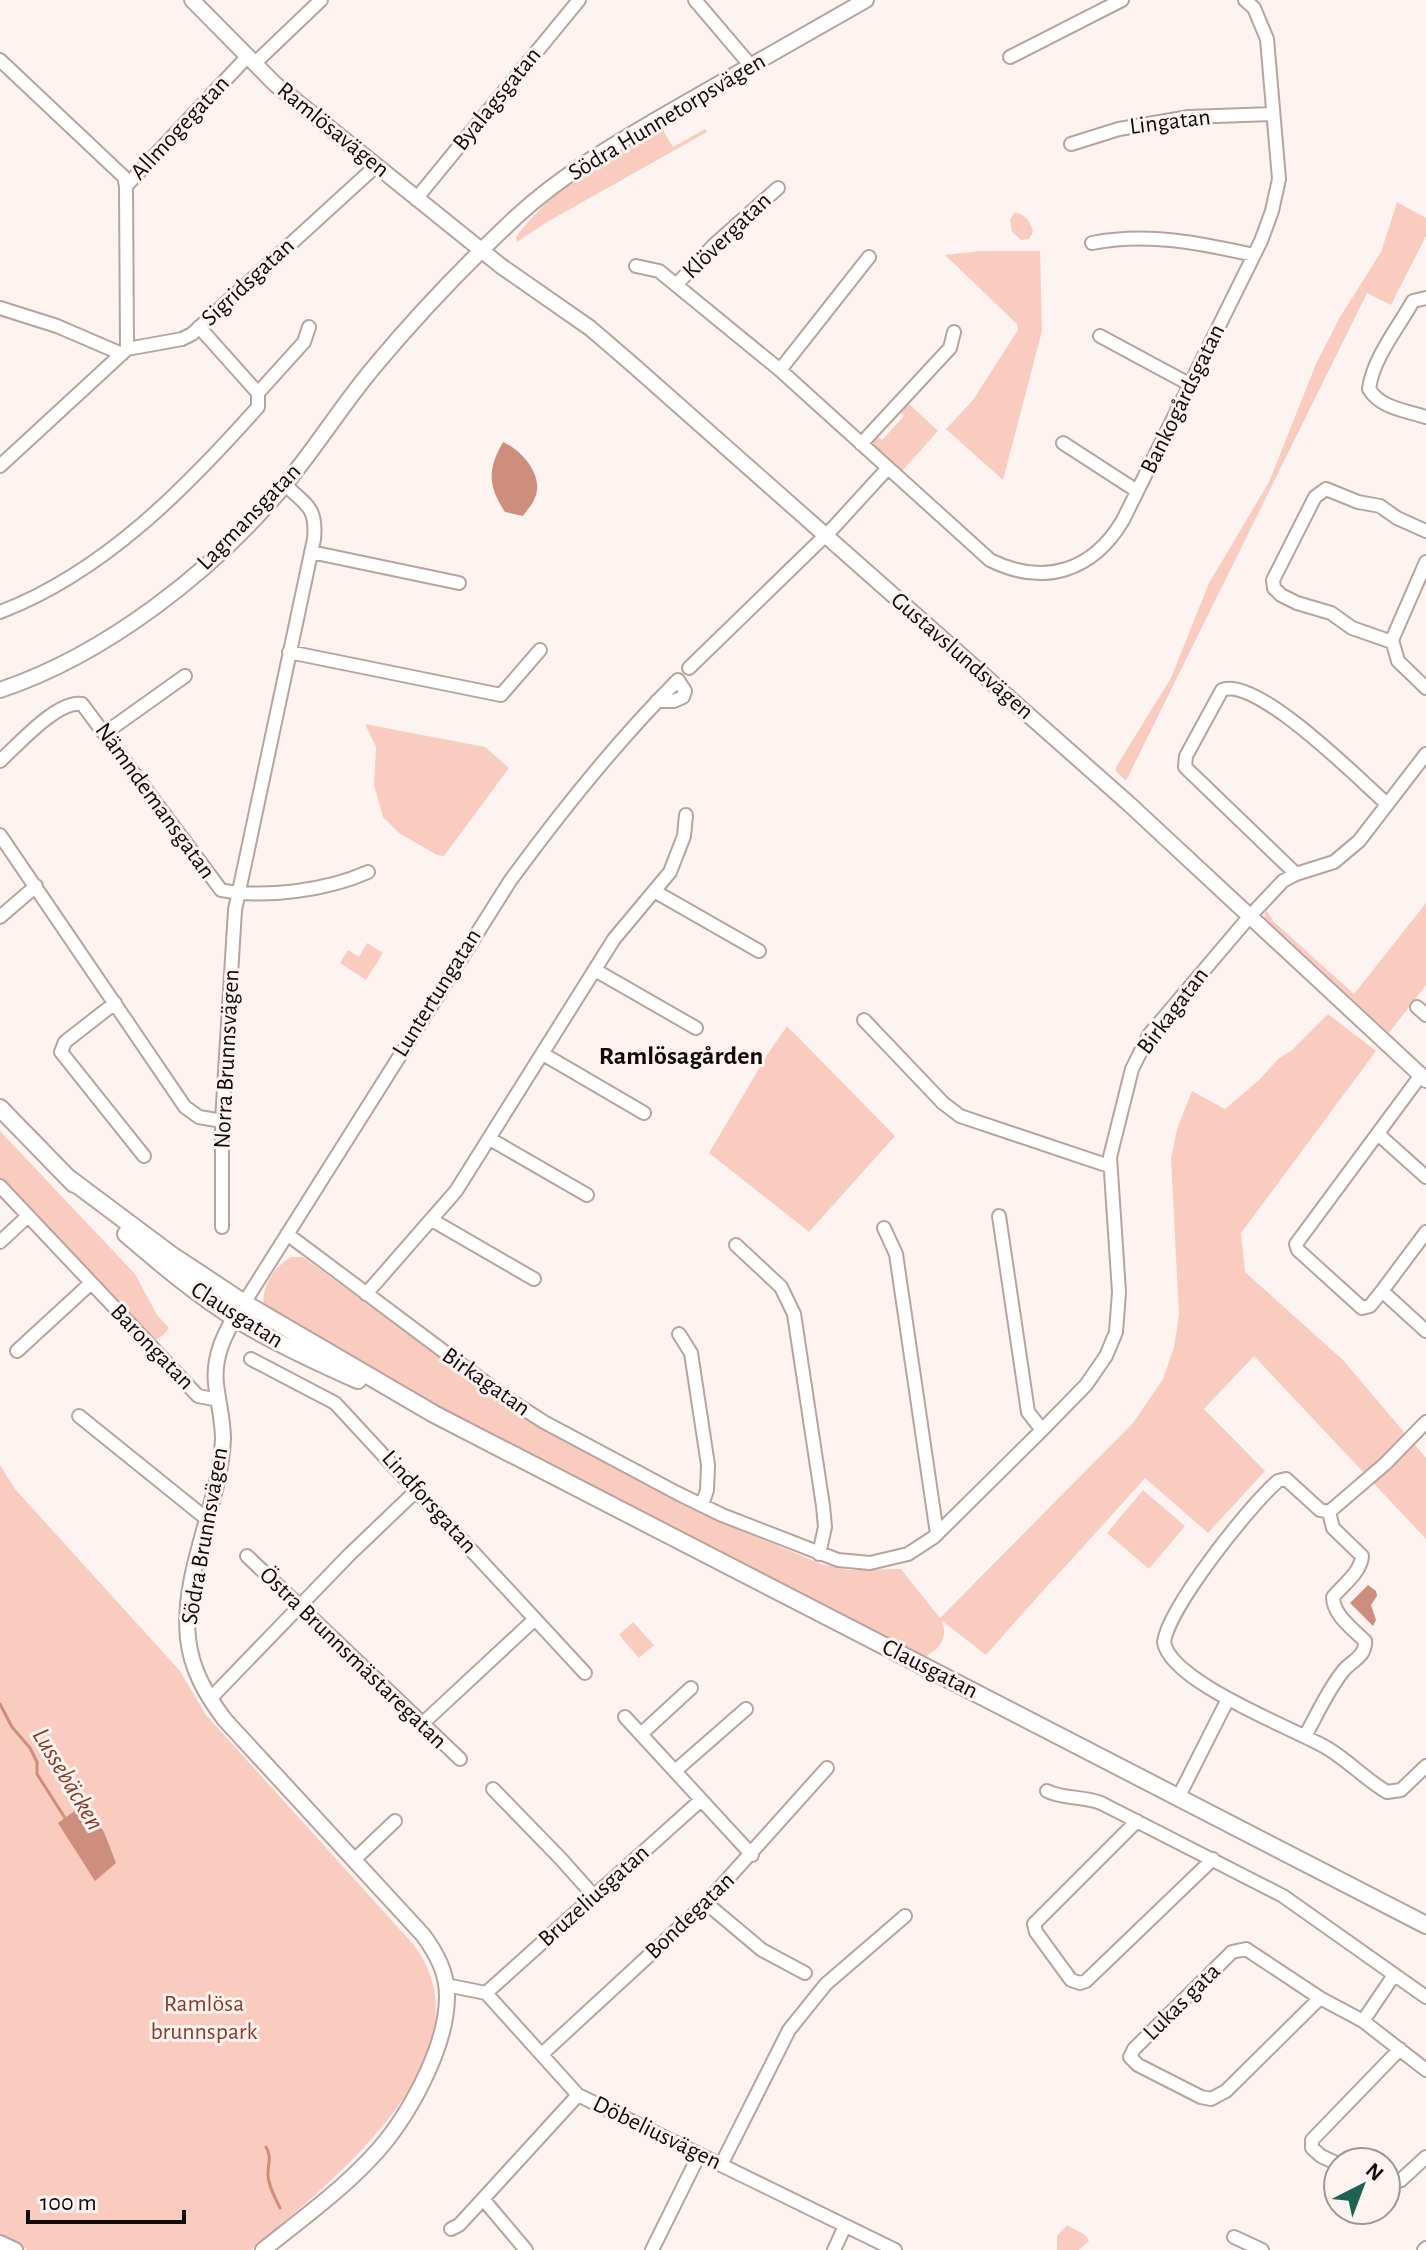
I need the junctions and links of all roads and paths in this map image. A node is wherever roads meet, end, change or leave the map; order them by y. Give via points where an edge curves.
1 (192, 0) edge
2 (321, 0) edge
3 (579, 0) edge
4 (695, 0) edge
5 (1122, 0) edge
6 (1245, 0) edge
7 (861, 1) edge
8 (1010, 57) dead end
9 (0, 60) edge
10 (250, 60) junction
11 (751, 66) junction
12 (1272, 114) junction
13 (1071, 144) dead end
14 (376, 166) junction
15 (126, 186) junction
16 (778, 188) dead end
17 (416, 199) junction
18 (1092, 243) dead end
19 (482, 251) junction
20 (1254, 255) junction
21 (869, 257) dead end
22 (636, 266) dead end
23 (676, 285) junction
24 (1426, 298) edge
25 (0, 308) edge
26 (199, 327) junction
27 (309, 327) dead end
28 (954, 332) dead end
29 (1100, 336) dead end
30 (125, 352) junction
31 (780, 370) junction
32 (1189, 384) junction
33 (258, 393) junction
34 (1426, 417) edge
35 (1063, 443) dead end
36 (861, 444) junction
37 (0, 466) edge
38 (887, 469) junction
39 (285, 485) junction
40 (1137, 491) junction
41 (1426, 531) edge
42 (824, 535) junction
43 (311, 552) junction
44 (1426, 562) edge
45 (459, 583) dead end
46 (0, 612) edge
47 (1392, 642) junction
48 (540, 650) dead end
49 (289, 652) junction
50 (689, 668) dead end
51 (185, 676) dead end
52 (1426, 688) edge
53 (0, 690) edge
54 (657, 701) dead end
55 (105, 733) junction
56 (1426, 754) edge
57 (0, 761) edge
58 (1387, 804) junction
59 (686, 815) dead end
60 (0, 835) edge
61 (368, 872) dead end
62 (1296, 874) junction
63 (36, 886) junction
64 (238, 891) junction
65 (654, 891) junction
66 (1250, 916) junction
67 (0, 917) edge
68 (759, 951) dead end
69 (595, 970) junction
70 (115, 1003) junction
71 (864, 1020) dead end
72 (696, 1028) dead end
73 (543, 1054) junction
74 (1424, 1078) edge
75 (0, 1108) edge
76 (644, 1113) dead end
77 (222, 1121) junction
78 (1378, 1134) junction
79 (490, 1139) junction
80 (144, 1156) dead end
81 (1109, 1166) junction
82 (67, 1177) junction
83 (1426, 1177) edge
84 (0, 1186) edge
85 (587, 1195) dead end
86 (28, 1216) junction
87 (999, 1216) dead end
88 (432, 1220) junction
89 (222, 1227) dead end
90 (884, 1228) dead end
91 (1426, 1232) edge
92 (287, 1234) junction
93 (0, 1242) edge
94 (736, 1245) dead end
95 (534, 1279) dead end
96 (91, 1283) junction
97 (1382, 1291) junction
98 (366, 1294) junction
99 (244, 1303) junction
100 (235, 1318) junction
101 (1426, 1331) edge
102 (679, 1334) dead end
103 (17, 1351) dead end
104 (251, 1359) dead end
105 (219, 1400) junction
106 (434, 1414) junction
107 (79, 1416) dead end
108 (1426, 1422) edge
109 (1042, 1430) junction
110 (417, 1490) junction
111 (702, 1505) junction
112 (1329, 1512) junction
113 (208, 1520) junction
114 (937, 1534) junction
115 (819, 1554) junction
116 (247, 1556) dead end
117 (300, 1608) junction
118 (535, 1619) junction
119 (585, 1673) dead end
120 (691, 1688) dead end
121 (210, 1699) junction
122 (1228, 1699) junction
123 (746, 1709) dead end
124 (625, 1717) dead end
125 (422, 1724) junction
126 (641, 1734) junction
127 (1305, 1736) junction
128 (460, 1759) dead end
129 (1426, 1766) edge
130 (827, 1768) dead end
131 (675, 1771) junction
132 (493, 1789) dead end
133 (1047, 1791) dead end
134 (1179, 1796) junction
135 (701, 1800) junction
136 (395, 1821) dead end
137 (1137, 1821) junction
138 (752, 1855) junction
139 (1213, 1859) junction
140 (354, 1860) junction
141 (594, 1896) junction
142 (706, 1903) junction
143 (905, 1916) dead end
144 (1426, 1925) edge
145 (805, 1973) dead end
146 (1394, 1975) junction
147 (446, 1985) junction
148 (486, 1993) junction
149 (1426, 1997) edge
150 (1320, 1998) junction
151 (1363, 2021) junction
152 (1400, 2049) junction
153 (542, 2054) junction
154 (1426, 2070) edge
155 (578, 2095) junction
156 (699, 2155) junction
157 (1322, 2156) edge
158 (1426, 2157) edge
159 (721, 2165) junction
160 (1402, 2179) edge
161 (483, 2199) junction
162 (845, 2226) junction
163 (451, 2229) dead end
164 (1234, 2237) dead end
165 (0, 2243) edge
166 (15, 2250) edge
167 (263, 2250) edge
168 (526, 2250) edge
169 (652, 2250) edge
170 (834, 2250) edge
171 (895, 2250) edge
172 (1262, 2250) edge

1 - 10 street, Ramlösavägen
2 - 10 street, Allmogegatan
3 - 17 street, Byalagsgatan
4 - 11 street
5 - 8 street
6 - 12 street, Bankogårdsgatan via 1267,39
7 - 11 street, Södra Hunnetorpsvägen
9 - 15 street via 124,177
10 - 14 street, Ramlösavägen
10 - 15 street, Allmogegatan
11 - 19 street, Södra Hunnetorpsvägen via 584,163
12 - 13 street, Lingatan via 1189,117
12 - 20 street, Bankogårdsgatan via 1279,179
14 - 17 street, Ramlösavägen
14 - 26 street, Sigridsgatan
15 - 30 street, Allmogegatan
16 - 23 street, Klövergatan
17 - 19 street, Ramlösavägen
18 - 20 street via 1166,238
19 - 39 street, Lagmansgatan via 383,356
19 - 42 street, Gustavslundsvägen via 590,328
20 - 32 street, Bankogårdsgatan
21 - 31 street
22 - 23 street, Bankogårdsgatan via 659,271
23 - 31 street, Bankogårdsgatan
24 - 34 street via 1413,301 1399,322 1369,389 1403,412
25 - 30 street
26 - 30 street, Sigridsgatan via 182,339
26 - 33 street
27 - 33 street via 304,342
28 - 36 street via 950,348
29 - 32 street
30 - 37 street
31 - 36 street, Bankogårdsgatan
32 - 40 street, Bankogårdsgatan
33 - 46 street via 258,407 149,517 67,578
35 - 40 street
36 - 38 street, Bankogårdsgatan
38 - 40 street, Bankogårdsgatan via 985,557 1035,573 1063,570 1098,552 1118,529
38 - 42 street
39 - 43 street, Norra Brunnsvägen via 316,520
39 - 53 street, Lagmansgatan via 212,559 121,629 64,663
41 - 47 street via 1380,506 1326,489 1315,497 1273,580 1284,596
42 - 50 street
42 - 66 street, Gustavslundsvägen
43 - 45 street
43 - 49 street, Norra Brunnsvägen
44 - 47 street
47 - 52 street via 1398,661
48 - 49 street via 501,695
49 - 64 street, Norra Brunnsvägen
51 - 55 street
54 - 92 street, Luntertungatan via 583,784 510,881
55 - 57 street, Nämndemansgatan via 85,706 68,705
55 - 64 street, Nämndemansgatan via 212,881 221,890
56 - 58 street
58 - 62 street via 1344,856
58 - 62 street via 1293,720 1236,688 1222,690 1184,764
59 - 65 street via 673,868
60 - 63 street
61 - 64 street via 344,883
62 - 66 street, Birkagatan
63 - 67 street
63 - 70 street
64 - 77 street, Norra Brunnsvägen
65 - 68 street
65 - 69 street
66 - 74 street, Gustavslundsvägen
66 - 81 street, Birkagatan via 1139,1051
69 - 72 street
69 - 73 street
70 - 77 street via 185,1107 199,1117
70 - 80 street via 65,1042 61,1052
71 - 81 street via 960,1116
73 - 76 street
73 - 79 street
74 - 78 street
75 - 82 main road, Clausgatan
77 - 89 street, Norra Brunnsvägen
78 - 83 street
78 - 97 street via 1296,1244 1362,1308
79 - 85 street
79 - 88 street
81 - 109 street, Birkagatan via 1119,1292 1116,1332 1098,1371
82 - 99 main road, Clausgatan
82 - 100 main road, Clausgatan via 155,1259
84 - 86 street, Barongatan
86 - 93 street
86 - 96 street, Barongatan
87 - 109 street via 1028,1412
88 - 95 street
88 - 98 street
90 - 114 street via 896,1254
91 - 97 street
92 - 98 street, Birkagatan
92 - 99 street, Luntertungatan
94 - 115 street via 778,1284 794,1314 823,1506
96 - 103 street, Barongatan
96 - 105 street, Barongatan via 198,1396
97 - 101 street
98 - 111 street, Birkagatan via 524,1410
99 - 100 street, Södra Brunnsvägen
99 - 106 main road, Clausgatan
100 - 105 street, Södra Brunnsvägen via 216,1361
100 - 106 main road, Clausgatan
102 - 111 street via 691,1353 708,1465
104 - 110 street, Lindforsgatan via 335,1403
105 - 113 street, Södra Brunnsvägen via 223,1439
106 - 134 main road, Clausgatan
107 - 113 street
108 - 112 street
109 - 114 street, Birkagatan
110 - 117 street
110 - 118 street, Lindforsgatan
111 - 115 street, Birkagatan
112 - 122 street via 1320,1510 1290,1481 1278,1481 1200,1575 1168,1629 1164,1642 1170,1655
112 - 127 street via 1333,1528 1363,1561 1333,1597 1333,1604 1366,1647 1344,1670
113 - 121 street, Södra Brunnsvägen via 187,1618 192,1663
114 - 115 street, Birkagatan via 912,1552 888,1560 849,1562
116 - 117 street, Östra Brunnsmästaregatan
117 - 121 street
117 - 125 street, Östra Brunnsmästaregatan
118 - 119 street, Lindforsgatan
118 - 125 street
120 - 126 street
121 - 140 street, Södra Brunnsvägen
122 - 127 street
122 - 134 street
123 - 131 street
124 - 126 street
125 - 128 street, Östra Brunnsmästaregatan
126 - 131 street
127 - 129 street via 1387,1792 1401,1790
130 - 138 street, Bondegatan
131 - 135 street
132 - 141 street
133 - 137 street via 1085,1797
134 - 144 main road, Clausgatan
135 - 138 street
135 - 141 street, Bruzeliusgatan
136 - 140 street
137 - 139 street
137 - 139 street via 1034,1924 1071,1980 1086,1981
138 - 142 street, Bondegatan
139 - 146 street via 1283,1896
140 - 147 street, Södra Brunnsvägen via 431,1947
141 - 148 street, Bruzeliusgatan
142 - 145 street via 762,1950
142 - 153 street, Bondegatan
143 - 159 street via 826,1984 789,2030
146 - 149 street
146 - 151 street
147 - 148 street
147 - 167 street, Södra Brunnsvägen via 444,2021 431,2061 392,2134 361,2168
148 - 153 street, Döbeliusvägen
150 - 150 street, Lukas gata via 1246,1949 1232,1952 1130,2057 1211,2099 1226,2091
150 - 151 street, Lukas gata
151 - 152 street, Lukas gata
152 - 154 street, Lukas gata
152 - 157 street via 1312,2140 1312,2148
153 - 155 street, Döbeliusvägen
155 - 156 street, Döbeliusvägen
155 - 161 street
156 - 159 street, Döbeliusvägen
156 - 169 street
158 - 160 street
159 - 162 street, Döbeliusvägen
161 - 163 street
161 - 168 street
162 - 170 street
162 - 171 street, Döbeliusvägen
164 - 172 street
165 - 166 street

